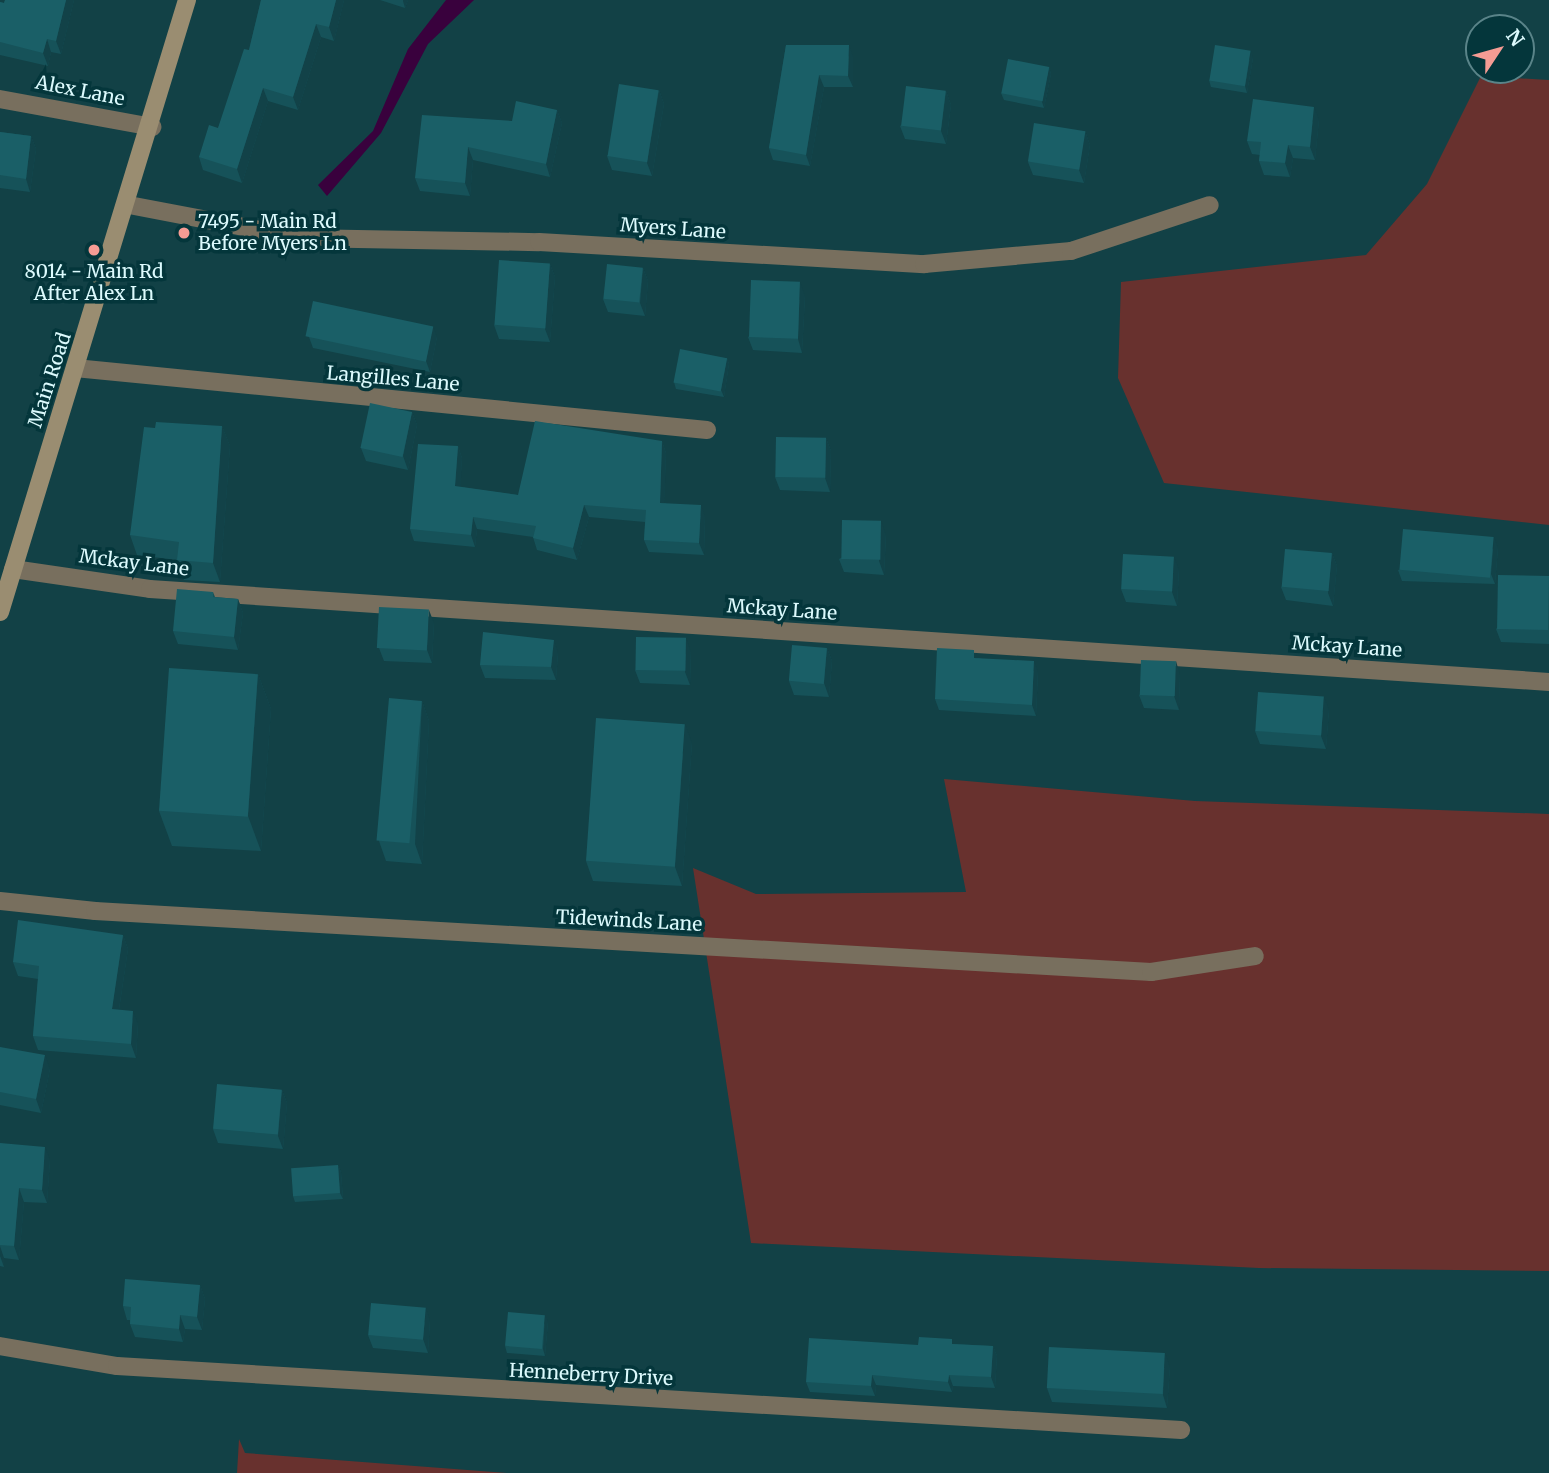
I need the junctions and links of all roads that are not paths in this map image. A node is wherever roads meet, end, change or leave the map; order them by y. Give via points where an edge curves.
1 (187, 0) edge
2 (0, 99) edge
3 (152, 127) junction
4 (129, 205) junction
5 (1210, 205) dead end
6 (75, 368) junction
7 (707, 430) dead end
8 (13, 569) junction
9 (0, 612) edge
10 (1549, 682) edge
11 (0, 901) edge
12 (1255, 956) dead end
13 (0, 1346) edge
14 (1181, 1430) dead end

1 - 3 main road, Main Road
2 - 3 street, Alex Lane
3 - 4 main road, Main Road
4 - 5 street, Myers Lane via 302,238 539,242 924,264 1071,251
4 - 6 main road, Main Road
6 - 7 street, Langilles Lane
6 - 8 main road, Main Road
8 - 9 main road, Main Road
8 - 10 street, Mckay Lane via 164,590
11 - 12 street, Tidewinds Lane via 95,912 1151,972
13 - 14 street, Henneberry Drive via 117,1366

